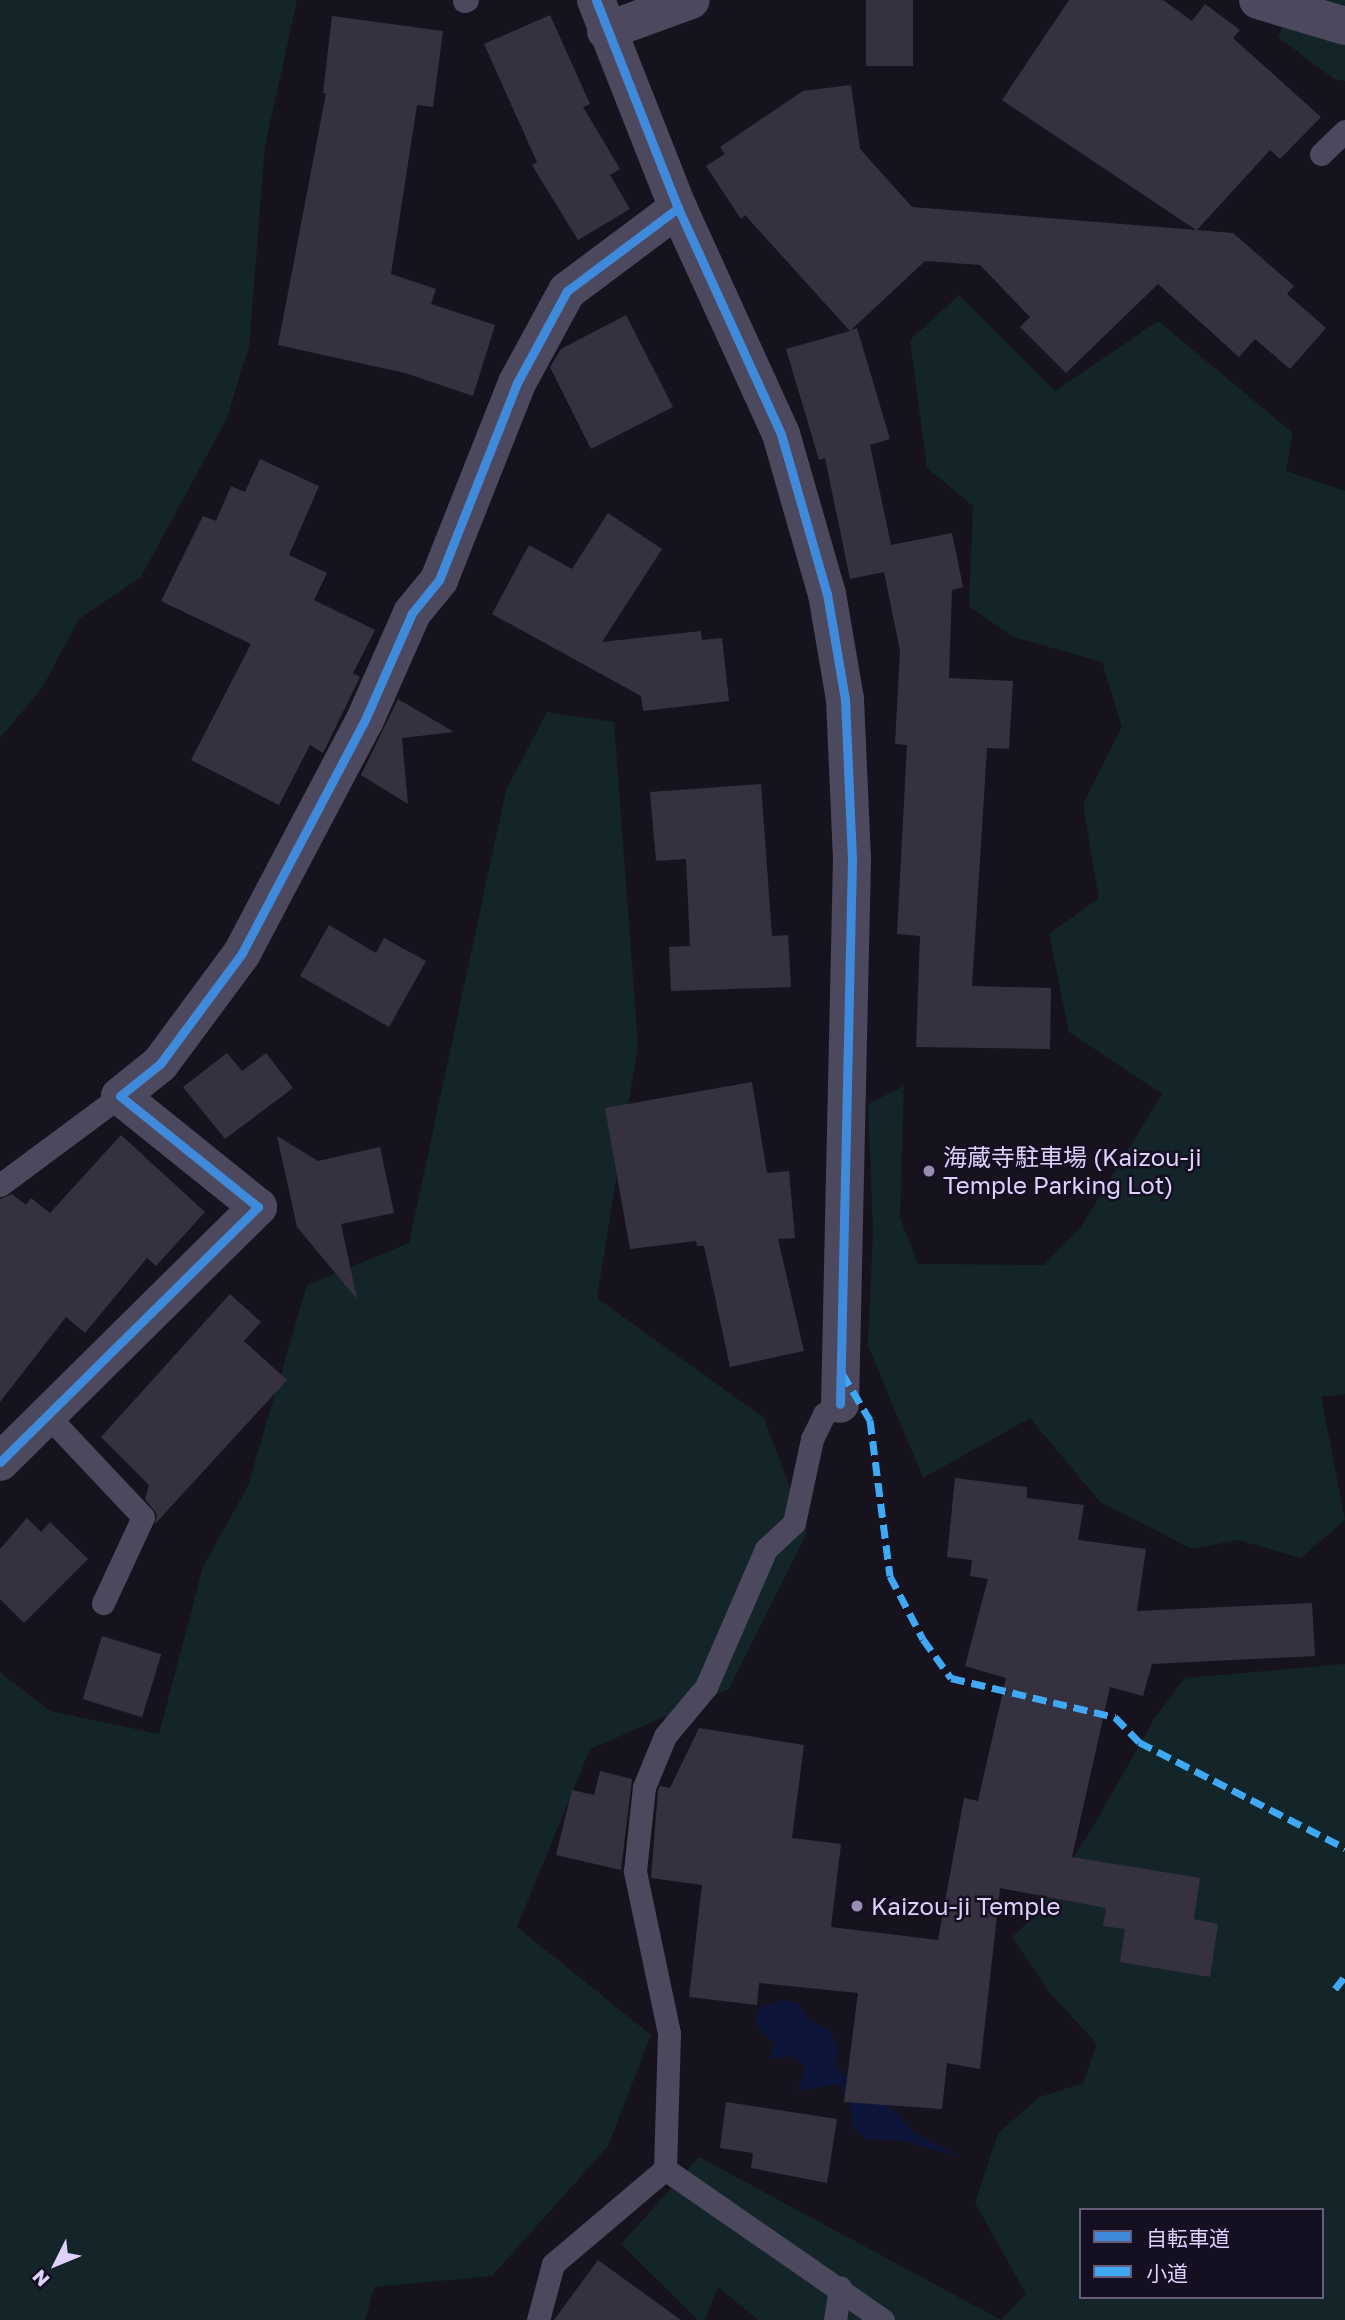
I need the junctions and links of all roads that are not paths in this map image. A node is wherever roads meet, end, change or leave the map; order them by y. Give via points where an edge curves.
1 (691, 0) edge
2 (1258, 0) edge
3 (601, 15) edge
4 (1345, 26) edge
5 (1345, 131) edge
6 (1321, 154) dead end
7 (678, 208) junction
8 (120, 1096) junction
9 (0, 1185) edge
10 (840, 1404) joint
11 (47, 1415) junction
12 (0, 1462) edge
13 (103, 1603) dead end
14 (665, 2169) junction
15 (840, 2287) junction
16 (538, 2320) edge
17 (835, 2320) edge
18 (883, 2320) edge

1 - 3 street
2 - 4 street
3 - 7 street
5 - 6 lane
7 - 8 street via 567,291 517,383 439,580 412,613 364,722 242,953 160,1064
7 - 10 street via 780,434 827,594 845,699 852,858
8 - 9 lane
8 - 11 street via 258,1207
10 - 14 lane via 824,1414 812,1439 794,1523 766,1549 706,1687 665,1736 644,1787 635,1871 669,2032
11 - 12 street
11 - 13 lane via 143,1517
14 - 15 lane via 777,2249
14 - 16 lane via 553,2264
15 - 17 lane
15 - 18 lane

